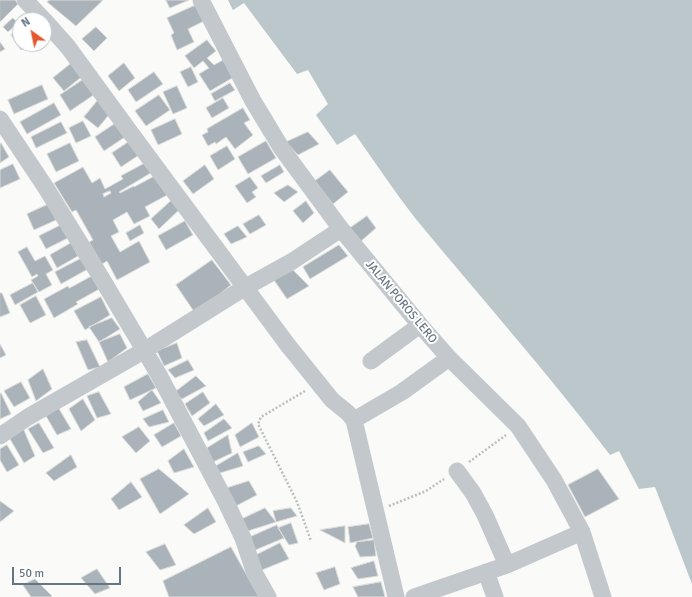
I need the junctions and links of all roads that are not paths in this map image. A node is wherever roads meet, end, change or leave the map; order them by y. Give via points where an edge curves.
1 (25, 0) edge
2 (201, 0) edge
3 (36, 12) edge
4 (52, 29) edge
5 (0, 119) edge
6 (341, 229) junction
7 (244, 288) junction
8 (420, 326) junction
9 (145, 350) junction
10 (449, 358) junction
11 (371, 361) dead end
12 (354, 420) junction
13 (0, 436) edge
14 (457, 471) dead end
15 (582, 532) junction
16 (507, 565) junction
17 (486, 572) junction
18 (268, 597) edge
19 (396, 597) edge
20 (414, 597) edge
21 (495, 597) edge
22 (603, 597) edge

1 - 3 street
2 - 6 street, JALAN POROS LERO via 253,101 282,149
4 - 7 street via 68,46
5 - 9 street
6 - 7 street via 291,262
6 - 8 street, JALAN POROS LERO
7 - 9 street
7 - 12 street via 318,384
8 - 10 street, JALAN POROS LERO
8 - 11 street
9 - 13 street via 28,417
9 - 18 street via 226,502 243,538 255,574
10 - 12 street via 402,392
10 - 15 street, JALAN POROS LERO via 518,426 554,480
12 - 19 street
14 - 16 street via 485,515
15 - 16 street
15 - 22 street, JALAN POROS LERO
16 - 17 street
17 - 20 street
17 - 21 street

